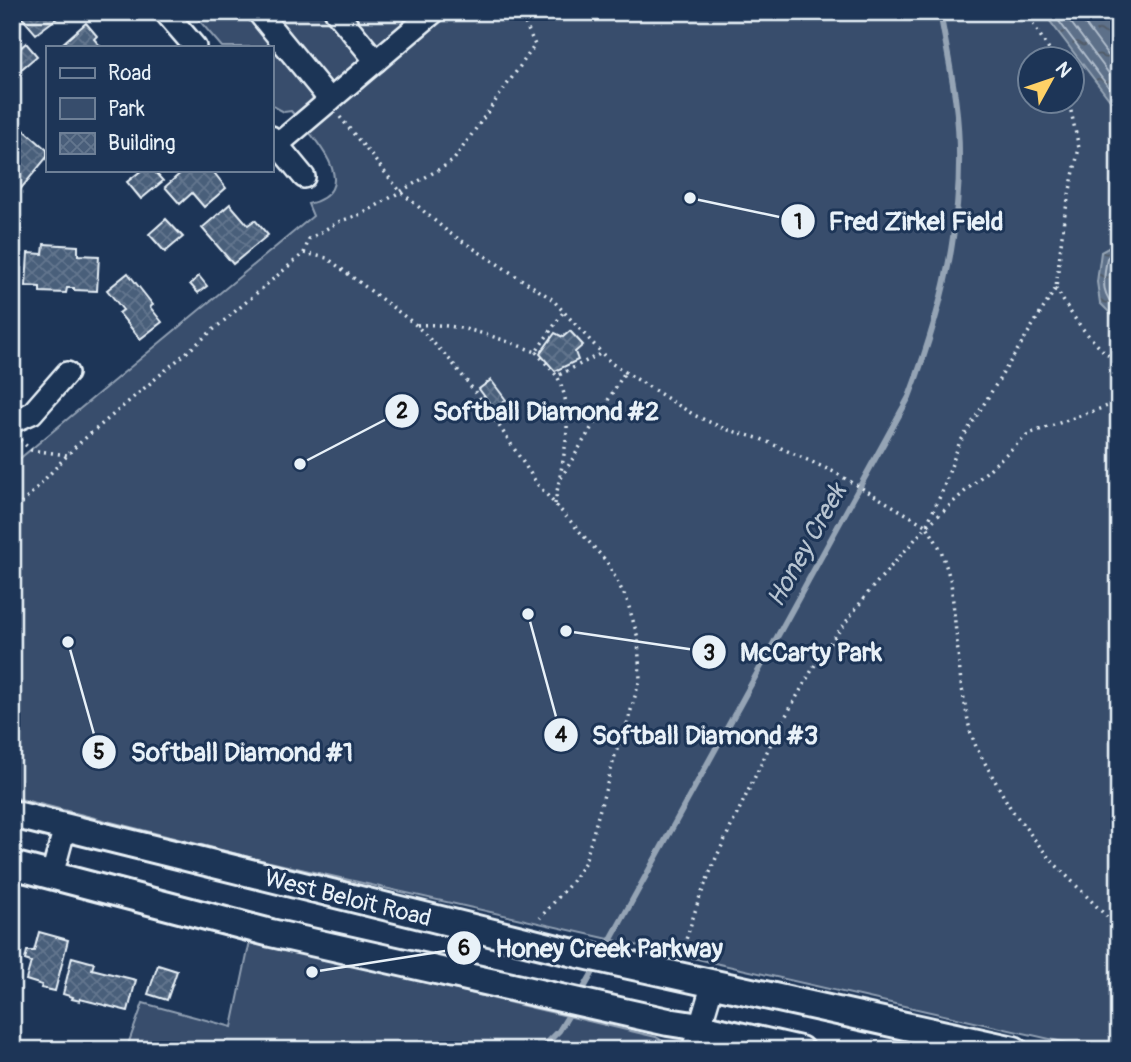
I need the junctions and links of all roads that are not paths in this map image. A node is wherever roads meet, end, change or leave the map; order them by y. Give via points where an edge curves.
1 (165, 12) edge
2 (258, 12) edge
3 (336, 12) edge
4 (434, 12) edge
5 (194, 46) edge
6 (376, 61) junction
7 (330, 100) junction
8 (274, 141) edge
9 (304, 177) dead end
10 (67, 373) dead end
11 (12, 422) edge
12 (12, 814) edge
13 (65, 827) junction
14 (12, 865) edge
15 (52, 875) junction
16 (713, 984) junction
17 (696, 1038) edge
18 (800, 1050) edge
19 (1014, 1050) edge

1 - 5 street
2 - 7 street
3 - 6 street
4 - 6 street
6 - 7 street
7 - 8 street
8 - 9 street
10 - 11 street via 32,413
12 - 13 main road, West Beloit Road
13 - 15 street
13 - 16 main road, West Beloit Road
14 - 15 main road, West Beloit Road
15 - 17 main road, West Beloit Road via 271,933 668,1023
16 - 17 street
16 - 19 main road, West Beloit Road
17 - 18 main road, West Beloit Road

